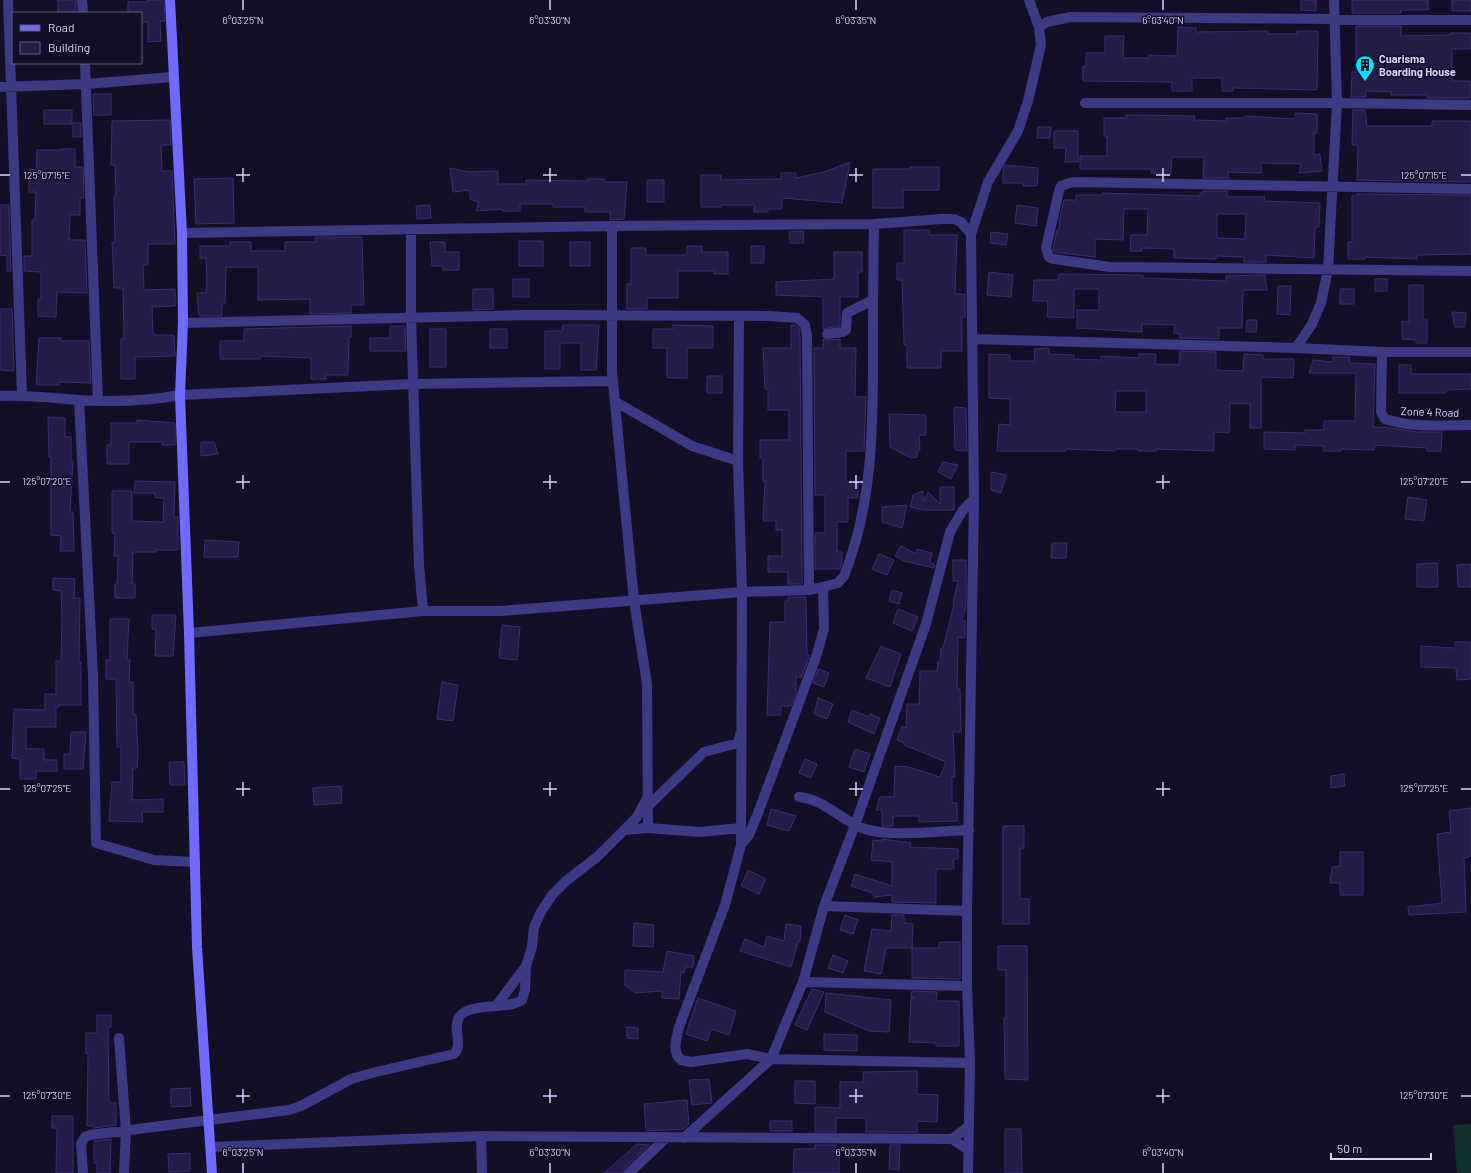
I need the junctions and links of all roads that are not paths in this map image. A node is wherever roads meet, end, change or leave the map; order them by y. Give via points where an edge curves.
1 (8, 0) edge
2 (82, 0) edge
3 (170, 0) edge
4 (1029, 0) edge
5 (1334, 0) edge
6 (83, 12) edge
7 (1334, 18) junction
8 (1471, 20) edge
9 (1039, 27) junction
10 (85, 64) edge
11 (173, 78) junction
12 (86, 84) junction
13 (12, 86) junction
14 (0, 87) edge
15 (1086, 103) dead end
16 (1337, 103) junction
17 (1471, 105) edge
18 (1333, 185) junction
19 (1471, 188) edge
20 (874, 224) junction
21 (612, 226) junction
22 (411, 230) junction
23 (182, 233) junction
24 (971, 234) junction
25 (1328, 269) junction
26 (1471, 271) edge
27 (873, 300) junction
28 (612, 316) junction
29 (410, 317) junction
30 (739, 317) junction
31 (183, 323) junction
32 (827, 334) dead end
33 (972, 339) junction
34 (1296, 348) junction
35 (1382, 352) junction
36 (1471, 352) edge
37 (613, 381) junction
38 (413, 384) junction
39 (22, 395) junction
40 (180, 395) junction
41 (0, 396) edge
42 (79, 400) junction
43 (98, 401) junction
44 (616, 402) junction
45 (1471, 425) edge
46 (738, 461) junction
47 (974, 499) junction
48 (823, 587) junction
49 (809, 590) junction
50 (742, 592) junction
51 (634, 601) junction
52 (423, 611) junction
53 (189, 633) junction
54 (742, 725) junction
55 (649, 793) junction
56 (799, 797) dead end
57 (649, 805) junction
58 (855, 825) junction
59 (648, 828) junction
60 (741, 828) junction
61 (624, 830) junction
62 (969, 830) junction
63 (741, 845) junction
64 (195, 862) junction
65 (824, 906) junction
66 (967, 911) junction
67 (526, 966) junction
68 (803, 982) junction
69 (967, 986) junction
70 (496, 1006) junction
71 (119, 1038) dead end
72 (771, 1058) junction
73 (970, 1063) junction
74 (208, 1119) junction
75 (969, 1126) junction
76 (126, 1131) junction
77 (481, 1136) junction
78 (667, 1137) junction
79 (684, 1138) junction
80 (952, 1139) junction
81 (211, 1147) junction
82 (968, 1150) junction
83 (83, 1173) edge
84 (124, 1173) edge
85 (212, 1173) edge
86 (482, 1173) edge
87 (629, 1173) edge
88 (968, 1173) edge

1 - 13 street
2 - 6 street
3 - 11 street
4 - 9 street
5 - 7 street
7 - 8 street
7 - 9 street via 1070,17 1047,22
7 - 16 street
9 - 24 street via 1041,45 1026,108 1018,130 988,182
10 - 12 street
11 - 12 street
11 - 23 street
12 - 13 street
12 - 43 street
13 - 14 street
13 - 39 street
15 - 16 street
16 - 17 street
16 - 18 street
18 - 19 street
18 - 25 street
18 - 25 street via 1066,183 1058,191 1046,248 1049,256 1054,259 1104,266
20 - 21 street
20 - 24 street via 954,219 966,226
20 - 27 street
21 - 22 street
21 - 28 street
22 - 23 street
22 - 29 street
23 - 31 street
24 - 33 street
25 - 26 street
25 - 34 street via 1321,303 1312,324
27 - 32 street via 848,313 846,330
27 - 48 street via 873,413 866,500 844,576 838,583
28 - 29 street
28 - 30 street
28 - 37 street
29 - 31 street
29 - 38 street
30 - 46 street
30 - 49 street via 797,318 806,328
31 - 40 street
33 - 34 street
33 - 47 street
34 - 35 street
35 - 36 street
35 - 45 street, Zone 4 Road via 1381,412 1385,419 1420,425
37 - 38 street
37 - 44 street
38 - 40 street
38 - 52 street via 419,566
39 - 41 street
39 - 42 street
40 - 43 street via 156,399
40 - 53 street
42 - 43 street
42 - 64 street via 93,675 96,843 154,860
44 - 46 street via 692,446
44 - 51 street
46 - 50 street
47 - 58 street via 963,510 950,532 926,624
47 - 62 street
48 - 49 street
48 - 63 street via 824,629 816,657 758,813 749,835
49 - 50 street
50 - 51 street
50 - 54 street
51 - 52 street via 500,611
51 - 55 street via 647,684
52 - 53 street
53 - 64 street
54 - 57 street via 738,742 704,752
54 - 60 street
55 - 57 street
55 - 61 street via 637,817
56 - 58 street via 821,804
57 - 59 street
58 - 62 street via 878,832
58 - 65 street
59 - 60 street via 700,832
59 - 61 street
60 - 63 street
61 - 67 street via 597,857 566,881 545,905 536,920
62 - 66 street
63 - 72 street via 725,905 690,998 675,1049 679,1058 684,1061 748,1054
64 - 74 street via 197,947
65 - 66 street
65 - 68 street
66 - 69 street
67 - 70 street
67 - 70 street via 522,1000
68 - 69 street
68 - 72 street
69 - 73 street
70 - 74 street via 469,1011 461,1016 458,1022 458,1047 454,1054 351,1079 289,1110
71 - 76 street
72 - 73 street
72 - 79 street
73 - 75 street
74 - 76 street
74 - 81 street
75 - 80 street
75 - 82 street
76 - 83 street via 85,1137 81,1144
76 - 84 street
77 - 78 street
77 - 81 street
77 - 86 street
78 - 79 street
78 - 87 street
79 - 80 street
80 - 82 street
81 - 85 street
82 - 88 street

